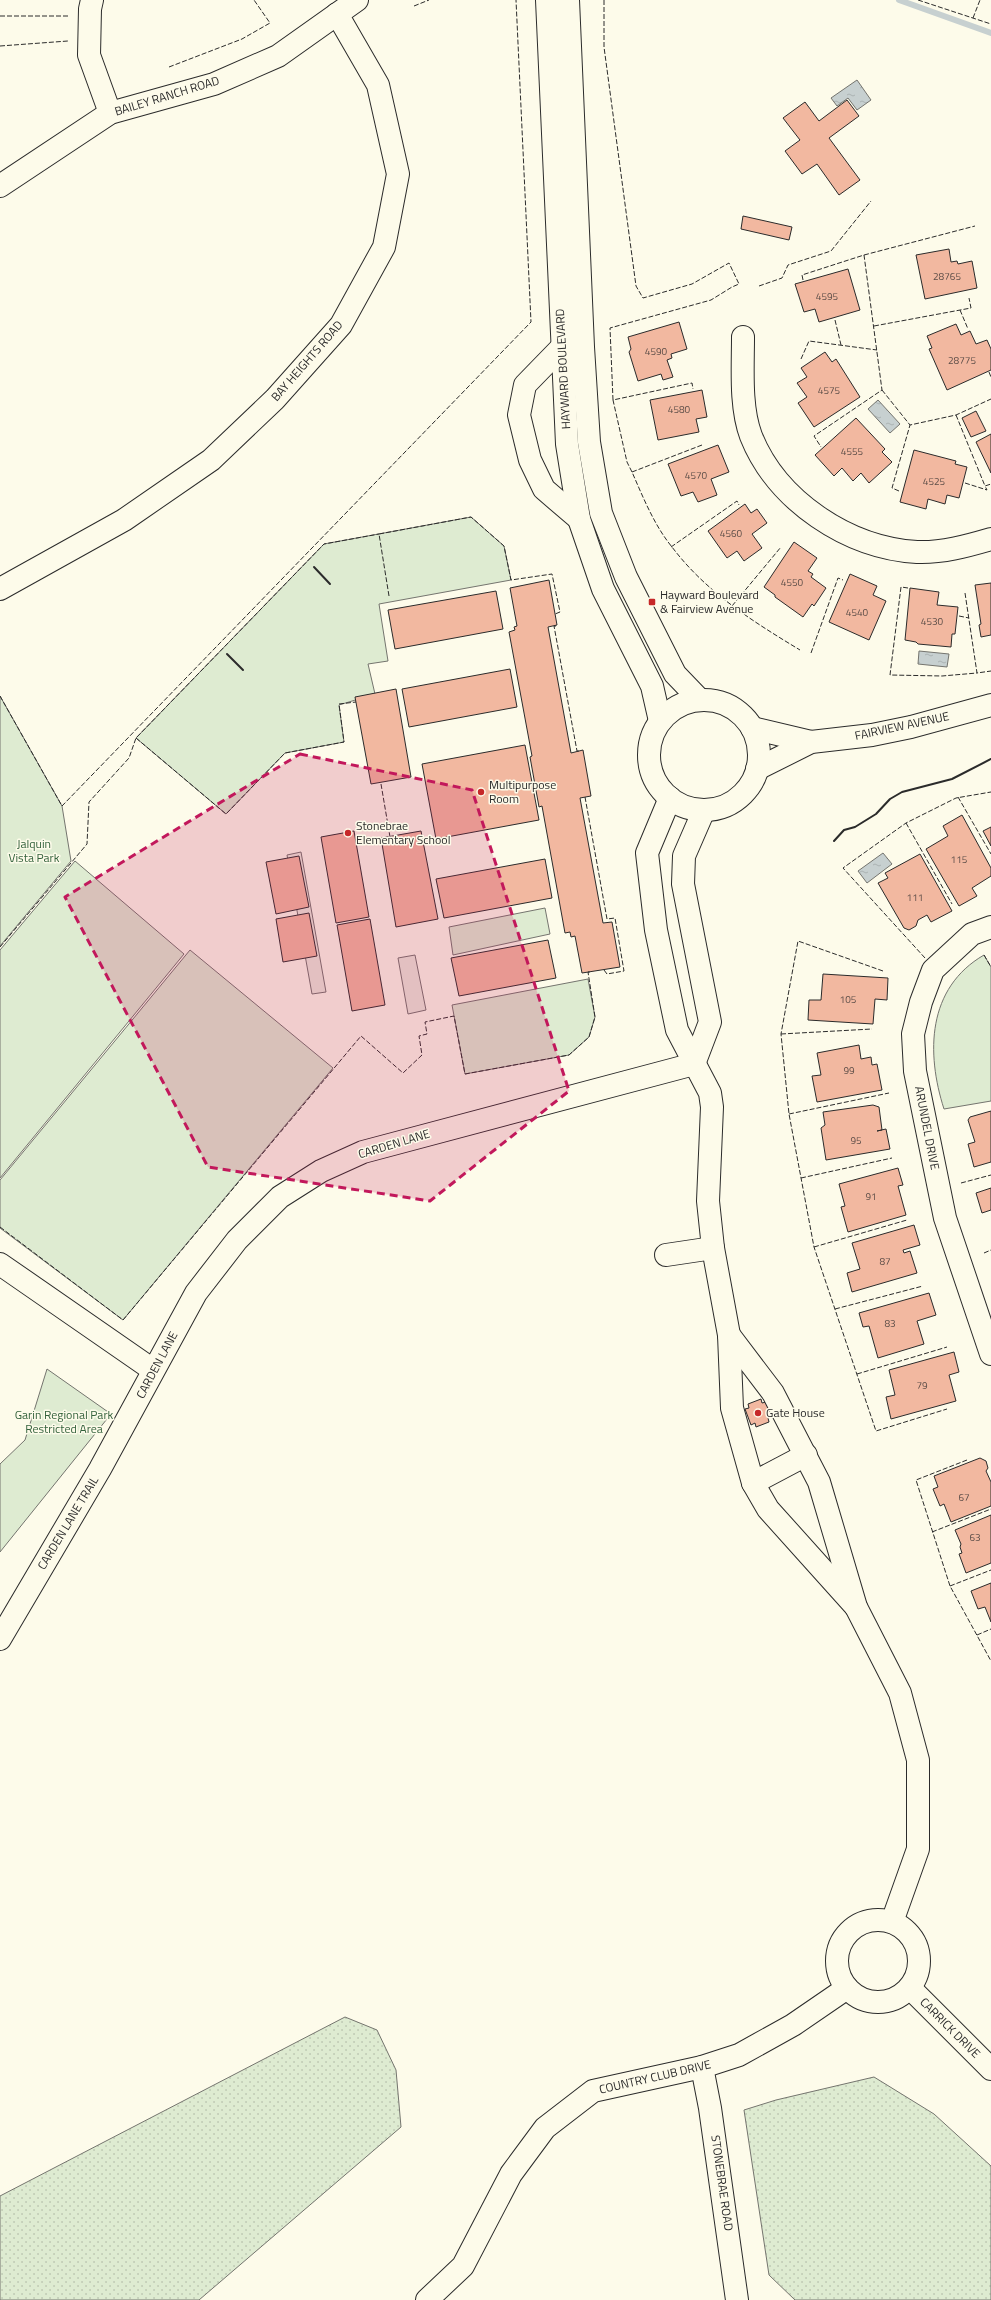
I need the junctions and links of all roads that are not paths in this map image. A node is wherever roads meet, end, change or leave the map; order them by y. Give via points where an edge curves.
1 (92, 0) edge
2 (356, 0) edge
3 (547, 0) edge
4 (568, 0) edge
5 (337, 14) junction
6 (110, 113) junction
7 (0, 186) edge
8 (743, 337) dead end
9 (561, 348) junction
10 (579, 519) junction
11 (991, 539) edge
12 (0, 589) edge
13 (700, 700) junction
14 (991, 705) edge
15 (660, 721) junction
16 (752, 728) junction
17 (811, 742) junction
18 (757, 769) junction
19 (670, 798) junction
20 (704, 810) junction
21 (991, 926) edge
22 (694, 1064) junction
23 (713, 1248) junction
24 (666, 1255) dead end
25 (0, 1264) edge
26 (729, 1335) junction
27 (991, 1354) edge
28 (153, 1370) junction
29 (135, 1406) joint
30 (806, 1455) junction
31 (753, 1483) junction
32 (856, 1607) junction
33 (0, 1639) edge
34 (892, 1922) junction
35 (847, 1988) junction
36 (910, 1988) junction
37 (702, 2066) junction
38 (991, 2069) edge
39 (427, 2300) edge
40 (737, 2300) edge

1 - 6 street via 89,55
2 - 5 street, BAILEY RANCH ROAD
3 - 9 street, HAYWARD BOULEVARD
4 - 13 street, HAYWARD BOULEVARD via 589,442 601,514 626,577 675,674
5 - 6 street, BAILEY RANCH ROAD via 278,56 214,84
5 - 12 street, BAY HEIGHTS ROAD via 378,85 398,174 384,247 341,325 275,398 211,460 124,520
6 - 7 street, BAILEY RANCH ROAD
8 - 11 street via 743,394 751,436 774,476 800,504 830,525 872,543 917,552 960,548
9 - 10 street, HAYWARD BOULEVARD via 567,444
9 - 10 street via 525,385 519,415 530,460 544,489
10 - 15 street, HAYWARD BOULEVARD via 603,589 652,686
13 - 15 street via 685,703 671,710
13 - 16 street via 716,701 730,706 743,716
14 - 17 street, FAIRVIEW AVENUE via 872,735
15 - 19 street via 652,736 649,753 651,770 658,785
16 - 17 street, FAIRVIEW AVENUE
16 - 18 street via 758,748
17 - 18 street, FAIRVIEW AVENUE
18 - 20 street via 750,785 737,799 721,807
19 - 20 street via 686,807
19 - 22 street via 647,853 656,930 677,1030
20 - 22 street via 684,856 682,884 710,1022
21 - 27 street, ARUNDEL DRIVE via 972,934 933,970 913,1034 915,1070 945,1218
22 - 23 street via 710,1093 712,1107 708,1202
22 - 28 street, CARDEN LANE via 363,1152 321,1171 280,1197 238,1240 196,1293
23 - 24 street
23 - 26 street
25 - 28 street
26 - 30 street via 773,1393
26 - 31 street via 732,1408
28 - 29 street, CARDEN LANE
29 - 33 street, CARDEN LANE TRAIL
30 - 31 street
30 - 32 street via 825,1499
31 - 32 street via 768,1509
32 - 34 street via 900,1693 918,1760 918,1849
34 - 35 street via 880,1919 868,1921 852,1929 841,1943 837,1966
34 - 36 street via 902,1927 916,1944 919,1967
35 - 36 street via 867,2001 878,2002 890,2001
35 - 37 street, COUNTRY CLUB DRIVE via 793,2025 739,2055
36 - 38 street, CARRICK DRIVE
37 - 39 street, COUNTRY CLUB DRIVE via 593,2091 545,2128 511,2174 463,2266
37 - 40 street, STONEBRAE ROAD

